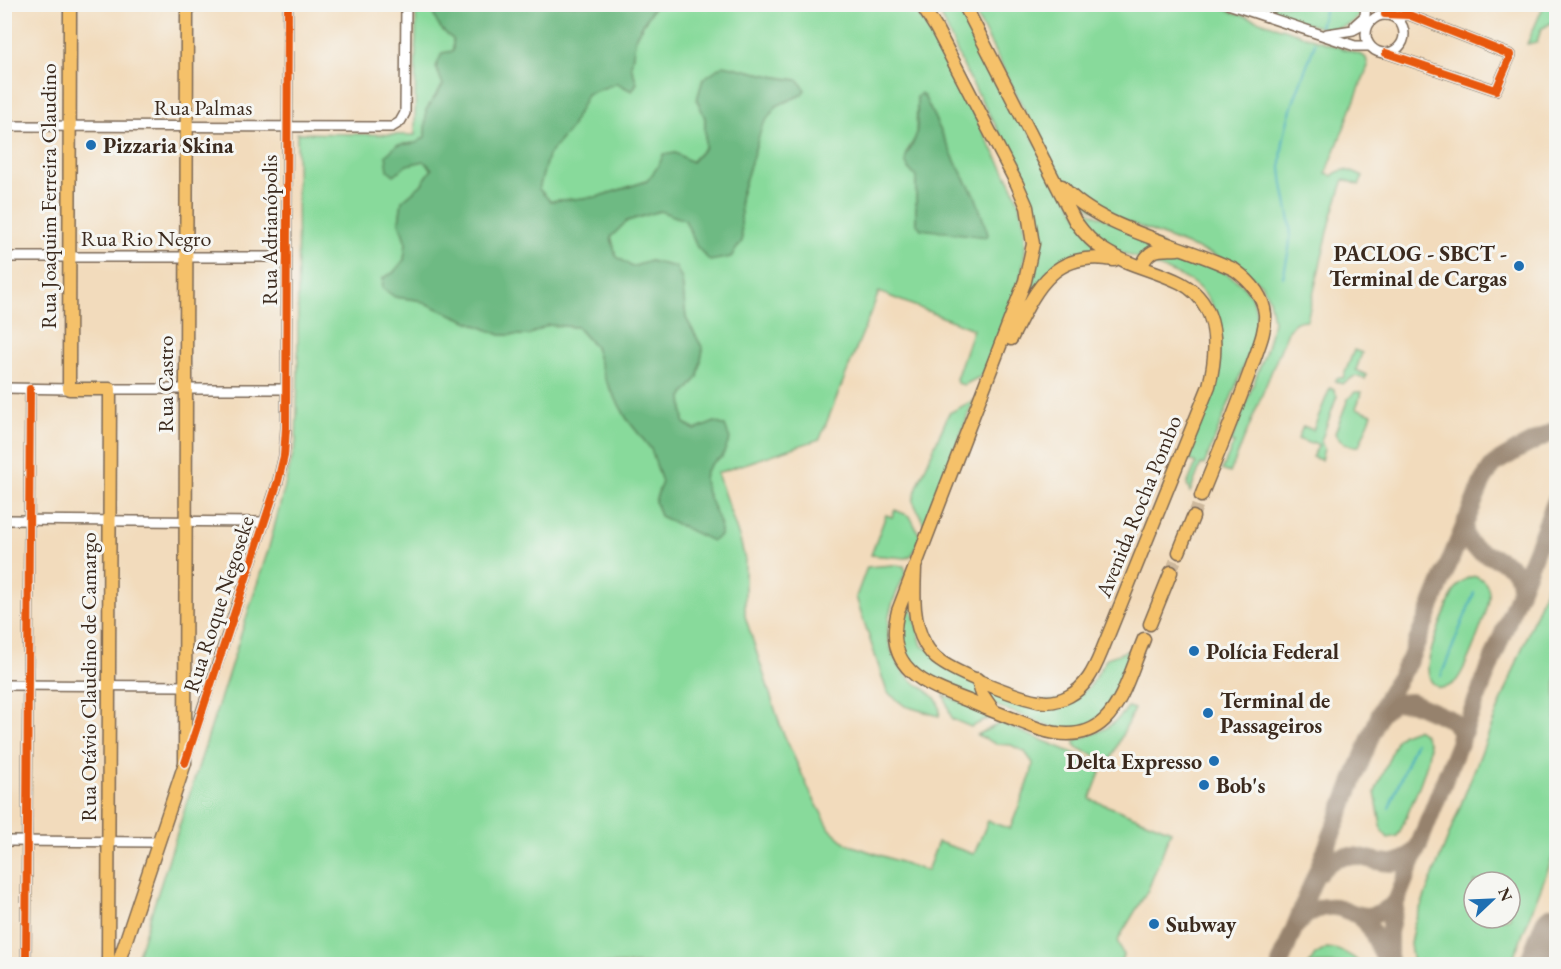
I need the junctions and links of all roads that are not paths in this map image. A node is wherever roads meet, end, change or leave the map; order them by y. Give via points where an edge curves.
1 (70, 4) edge
2 (187, 4) edge
3 (288, 4) edge
4 (406, 4) edge
5 (921, 4) edge
6 (964, 4) edge
7 (1228, 4) edge
8 (1366, 4) edge
9 (1385, 9) edge
10 (1370, 21) junction
11 (1345, 32) junction
12 (1322, 35) junction
13 (1370, 46) junction
14 (1386, 53) junction
15 (4, 126) edge
16 (70, 126) junction
17 (186, 127) junction
18 (287, 127) junction
19 (1046, 162) junction
20 (1182, 248) junction
21 (4, 257) edge
22 (69, 257) junction
23 (186, 257) junction
24 (287, 257) junction
25 (1124, 261) junction
26 (1141, 267) junction
27 (986, 386) junction
28 (4, 388) edge
29 (30, 388) junction
30 (69, 389) junction
31 (110, 389) junction
32 (186, 389) junction
33 (286, 389) junction
34 (284, 456) joint
35 (1202, 496) tunnel mouth
36 (1193, 517) tunnel mouth
37 (4, 520) edge
38 (29, 520) junction
39 (110, 521) junction
40 (185, 521) junction
41 (264, 522) junction
42 (1179, 552) tunnel mouth
43 (915, 568) junction
44 (1171, 572) tunnel mouth
45 (1150, 624) dead end
46 (1144, 639) dead end
47 (977, 679) junction
48 (4, 685) edge
49 (28, 685) junction
50 (109, 685) junction
51 (185, 686) junction
52 (993, 711) junction
53 (200, 716) junction
54 (185, 718) junction
55 (185, 763) junction
56 (4, 841) edge
57 (27, 841) junction
58 (108, 842) junction
59 (159, 842) junction
60 (26, 964) edge
61 (111, 964) edge

1 - 16 main road, Rua Joaquim Ferreira Claudino
2 - 17 main road, Rua Castro
3 - 18 street, Rua Adrianópolis
4 - 18 street, Rua Palmas via 405,107 400,122 386,127
5 - 27 main road, Avenida Rocha Pombo via 1017,184 1030,219 1029,268
6 - 19 main road, Avenida Rocha Pombo
7 - 12 street
8 - 11 street via 1365,16
9 - 10 street
9 - 14 street via 1404,30 1402,43
9 - 14 street via 1511,55 1496,90
10 - 11 street
10 - 13 street via 1366,33
11 - 12 street
12 - 13 street via 1355,46
13 - 14 street
15 - 16 street, Rua Palmas
16 - 17 street, Rua Palmas
16 - 22 main road, Rua Joaquim Ferreira Claudino
17 - 18 street, Rua Palmas
17 - 23 main road, Rua Castro
18 - 24 street, Rua Adrianópolis
19 - 20 main road, Avenida Rocha Pombo via 1071,196 1092,212
19 - 25 main road, Avenida Rocha Pombo via 1084,233
20 - 26 main road via 1154,250
20 - 35 main road, Avenida Rocha Pombo via 1243,276 1258,294 1265,315 1262,337
21 - 22 street, Rua Rio Negro
22 - 23 street, Rua Rio Negro
22 - 30 main road, Rua Joaquim Ferreira Claudino
23 - 24 street, Rua Rio Negro
23 - 32 main road, Rua Castro
24 - 33 street, Rua Adrianópolis
25 - 26 main road, Avenida Rocha Pombo
25 - 27 main road via 1082,258 1061,266 1044,280
26 - 47 main road, Avenida Rocha Pombo via 1182,284 1203,303 1213,324 1215,340 1209,386 1101,653 1085,683 1069,696 1045,702
27 - 43 main road, Avenida Rocha Pombo
28 - 29 street
29 - 30 street
29 - 38 street
30 - 31 main road
31 - 32 street
31 - 39 main road, Rua Otávio Claudino de Camargo
32 - 33 street
32 - 40 main road, Rua Castro
33 - 34 street, Rua Adrianópolis
34 - 41 street, Rua Roque Negoseke
36 - 42 main road
37 - 38 street
38 - 39 street
38 - 49 street
39 - 40 street
39 - 50 main road, Rua Otávio Claudino de Camargo
40 - 41 street
40 - 51 main road, Rua Castro
41 - 53 street, Rua Roque Negoseke
43 - 47 main road, Avenida Rocha Pombo via 916,616 925,644 942,662
43 - 52 main road, Avenida Rocha Pombo via 895,623 900,657 923,682
44 - 45 main road
46 - 52 main road, Avenida Rocha Pombo via 1118,704 1110,716 1091,730 1057,734
47 - 52 main road
48 - 49 street
49 - 50 street
49 - 57 street
50 - 51 street
50 - 58 main road, Rua Otávio Claudino de Camargo
51 - 54 main road, Rua Castro
53 - 54 street, Rua Roque Negoseke
53 - 55 street, Rua Roque Negoseke
54 - 55 main road, Rua Castro
55 - 59 main road, Rua Roque Negoseke
56 - 57 street
57 - 58 street
57 - 60 street
58 - 59 street
58 - 61 main road, Rua Otávio Claudino de Camargo
59 - 61 main road, Rua Roque Negoseke

